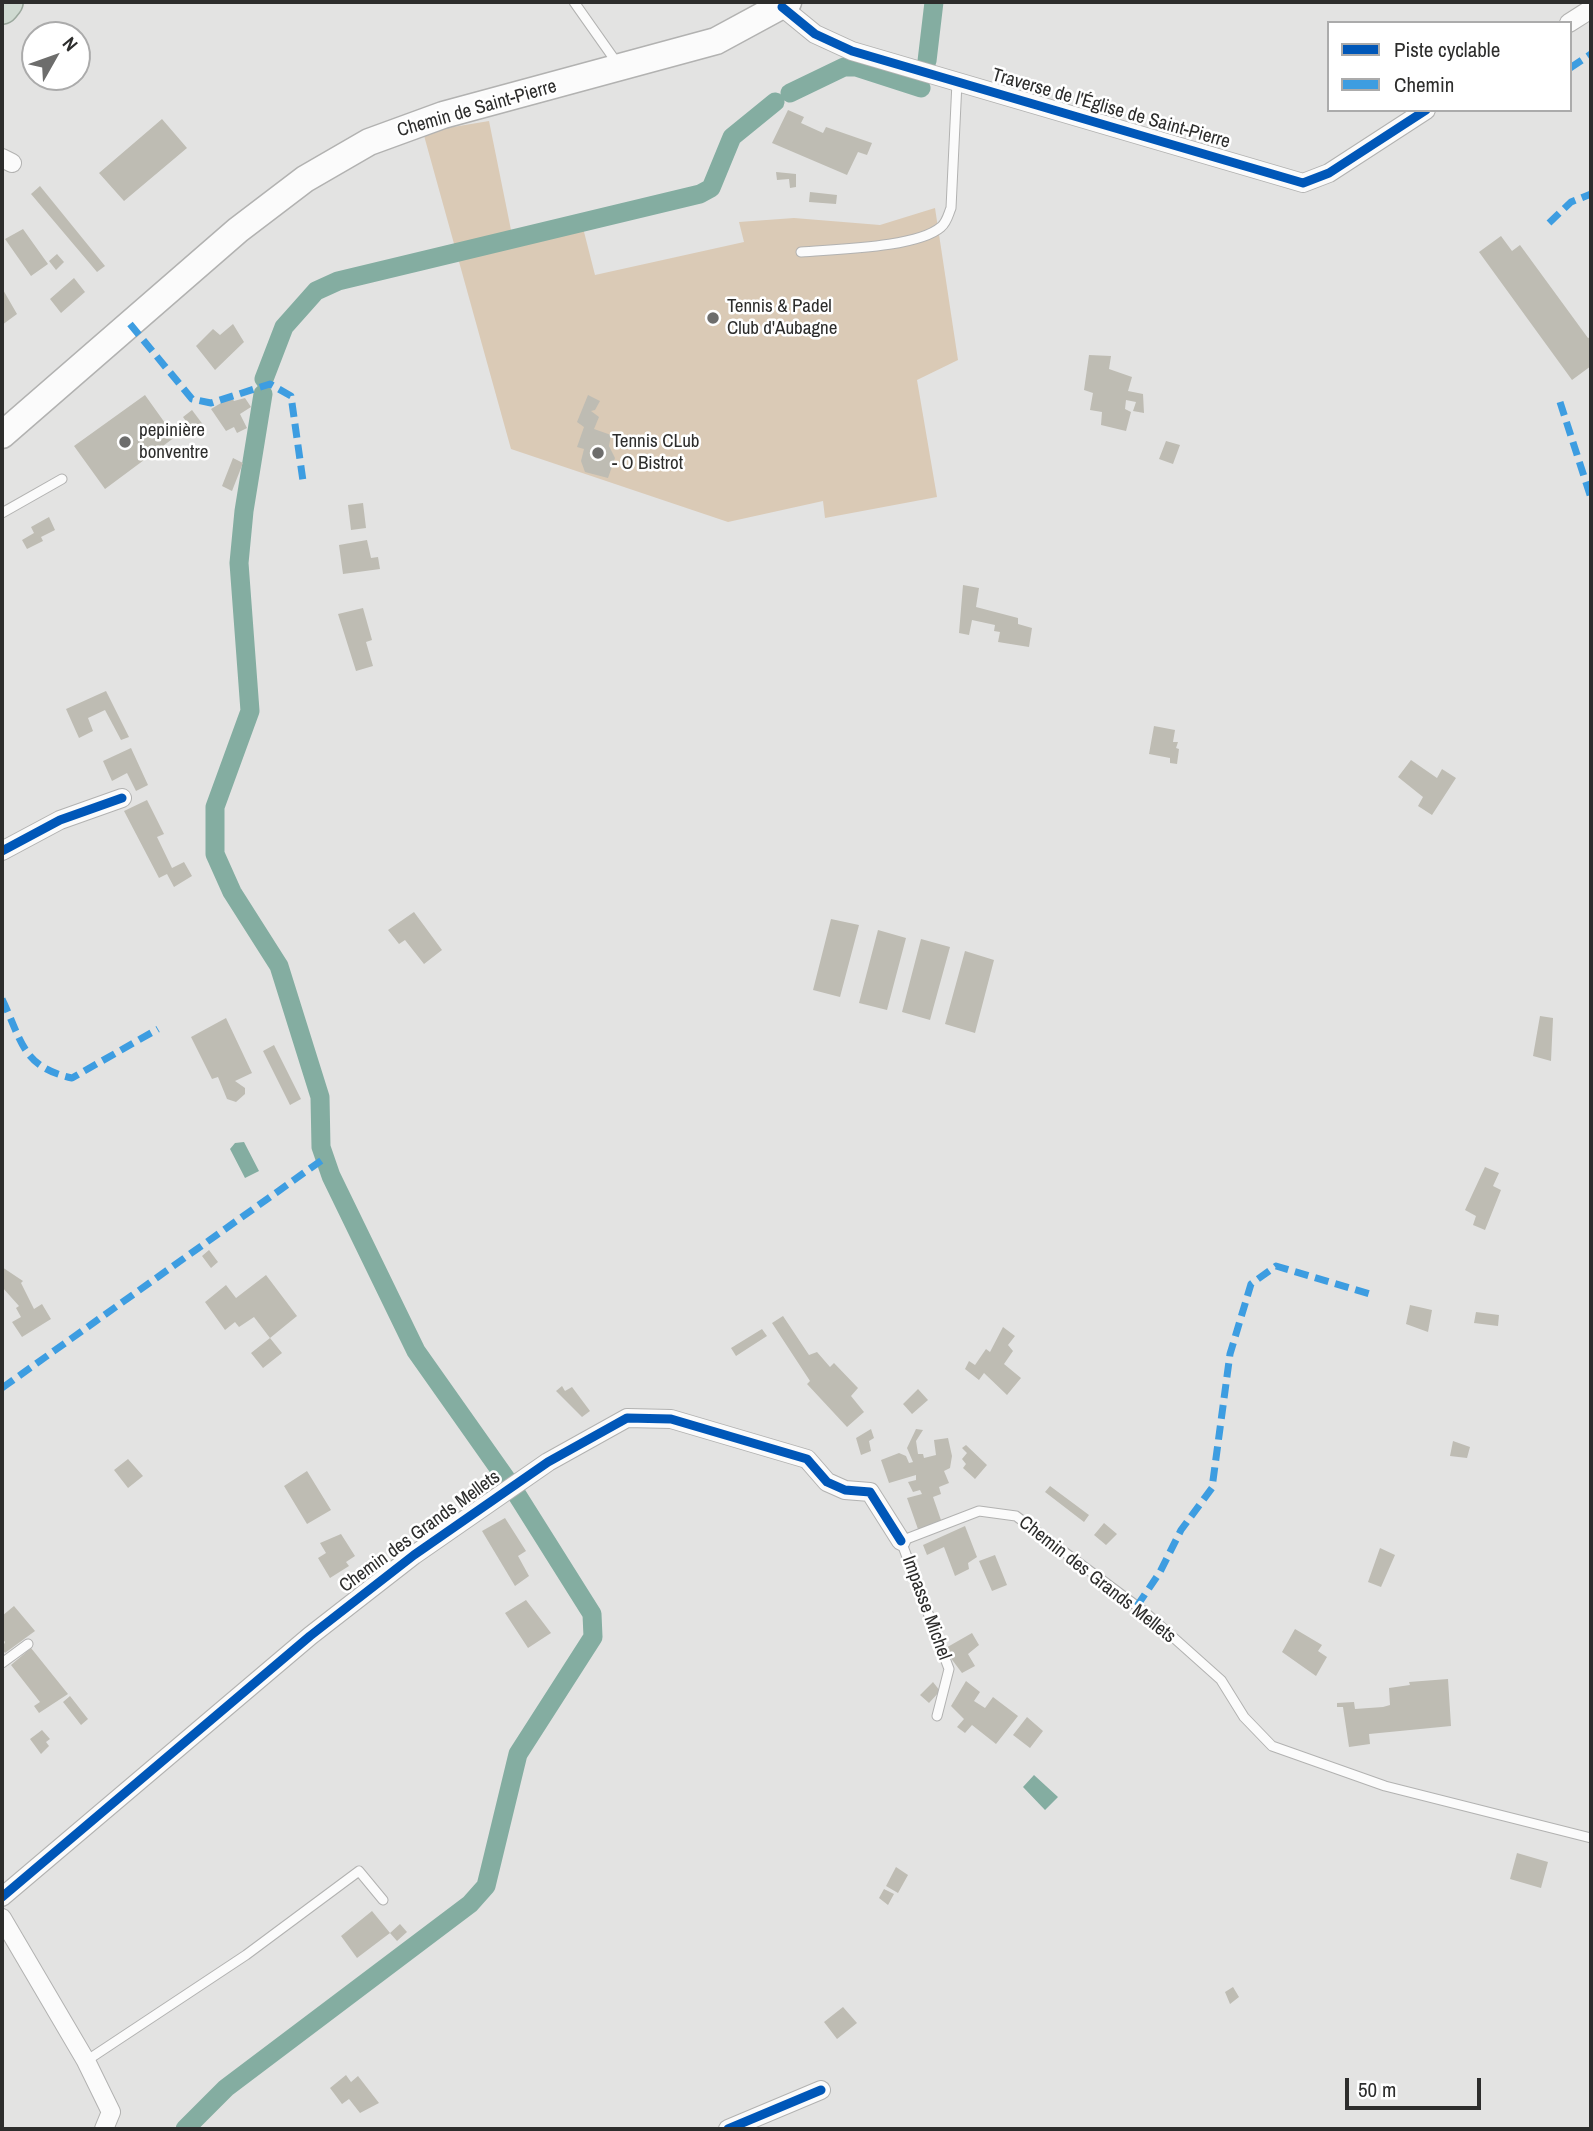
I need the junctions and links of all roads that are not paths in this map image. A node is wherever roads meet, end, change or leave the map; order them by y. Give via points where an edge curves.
1 (6, 2) edge
2 (573, 2) edge
3 (785, 4) edge
4 (2, 7) edge
5 (1591, 9) edge
6 (1572, 21) edge
7 (621, 69) junction
8 (957, 82) junction
9 (1423, 112) edge
10 (801, 252) dead end
11 (2, 435) edge
12 (62, 479) dead end
13 (2, 513) edge
14 (122, 798) dead end
15 (2, 851) edge
16 (901, 1541) junction
17 (28, 1644) dead end
18 (2, 1663) edge
19 (937, 1716) dead end
20 (1591, 1838) edge
21 (2, 1897) edge
22 (383, 1900) dead end
23 (2, 1918) edge
24 (86, 2061) junction
25 (821, 2090) dead end
26 (104, 2129) edge
27 (728, 2129) edge

1 - 4 highway
2 - 7 lane
3 - 7 main road, Chemin de Saint-Pierre via 716,41
3 - 8 street, Traverse de l'Église de Saint-Pierre via 815,34 852,51
5 - 6 street
7 - 11 main road, Chemin de Saint-Pierre via 443,115 369,142 305,179 238,230
8 - 9 street, Traverse de l'Église de Saint-Pierre via 1303,183 1329,173
8 - 10 lane via 951,208 943,225 934,232 889,244
12 - 13 lane
14 - 15 street via 60,820
16 - 19 lane, Impasse Michel via 949,1669
16 - 20 lane, Chemin des Grands Mellets via 979,1511 1016,1516 1146,1613 1221,1680 1244,1717 1272,1746 1385,1786
16 - 21 street, Chemin des Grands Mellets via 870,1492 845,1490 827,1482 807,1459 671,1419 627,1418 548,1462 414,1555 310,1636
17 - 18 lane
22 - 24 lane via 359,1871 246,1955
23 - 24 street
24 - 26 street via 111,2112
25 - 27 street

